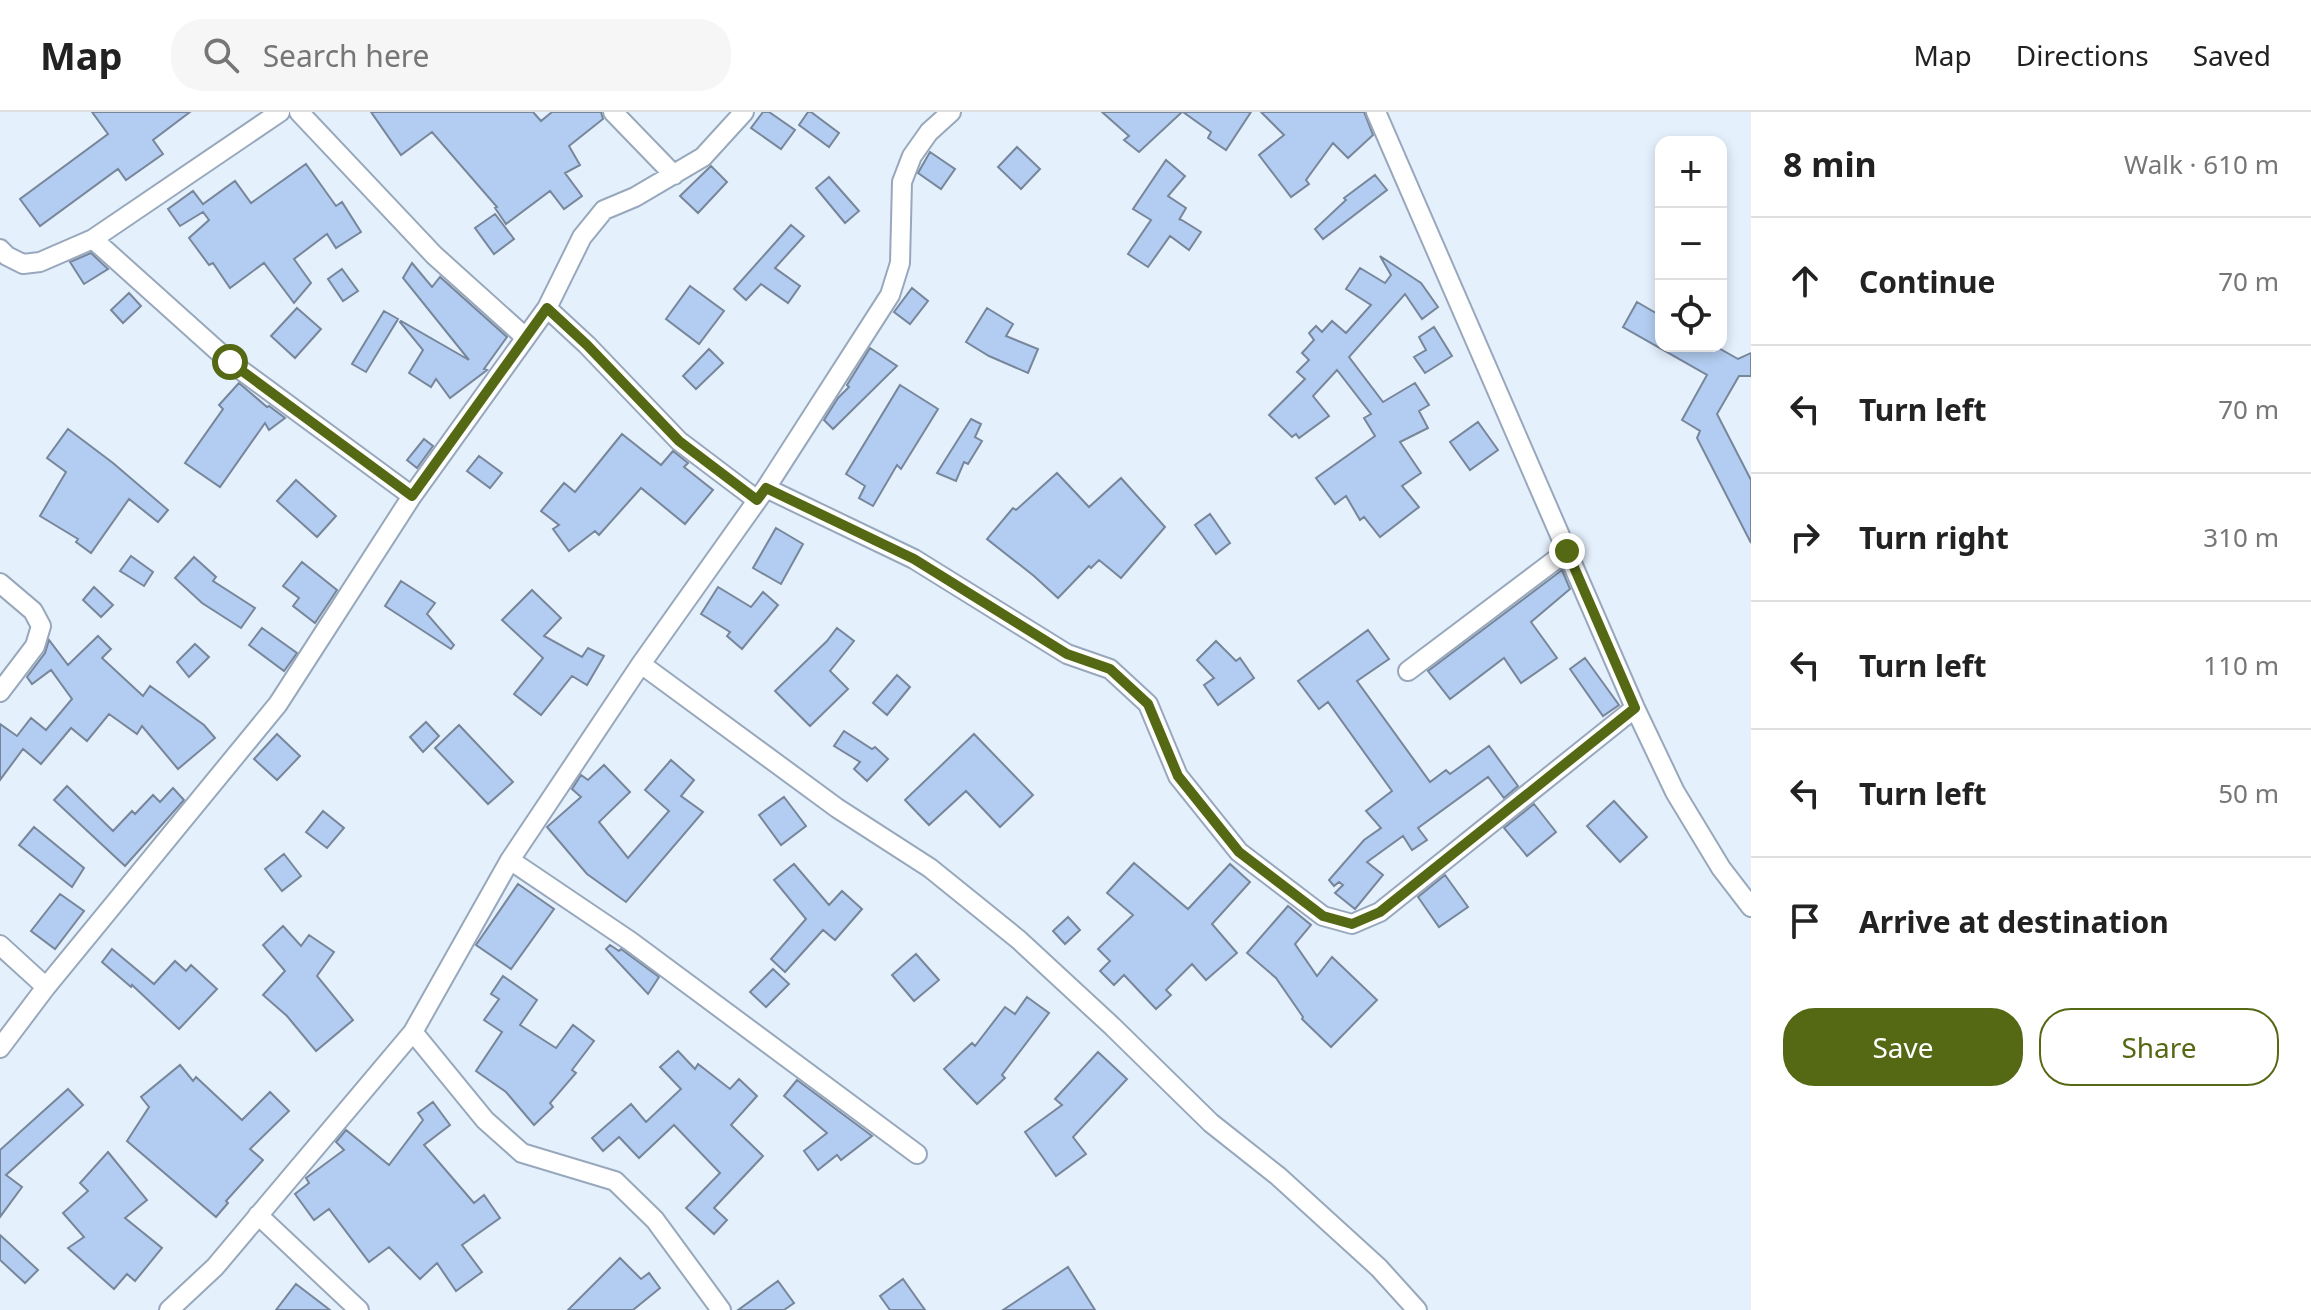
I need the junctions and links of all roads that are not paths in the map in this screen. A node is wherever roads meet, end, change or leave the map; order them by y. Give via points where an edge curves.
1 (299, 112) edge
2 (613, 112) edge
3 (744, 112) edge
4 (951, 112) edge
5 (1376, 112) edge
6 (268, 116) edge
7 (674, 175) junction
8 (93, 239) junction
9 (0, 249) edge
10 (547, 308) junction
11 (525, 337) junction
12 (761, 494) junction
13 (412, 496) junction
14 (1567, 551) junction
15 (0, 583) edge
16 (641, 664) junction
17 (1408, 671) dead end
18 (0, 692) edge
19 (1635, 708) junction
20 (510, 860) junction
21 (1751, 907) edge
22 (0, 945) edge
23 (46, 987) junction
24 (413, 1032) junction
25 (0, 1048) edge
26 (917, 1154) dead end
27 (258, 1215) junction
28 (169, 1310) edge
29 (359, 1310) edge
30 (721, 1310) edge
31 (1417, 1310) edge

1 - 11 street via 434,255
2 - 7 street
3 - 7 street via 703,157
4 - 12 street via 912,156 902,182 900,263 890,295
5 - 14 street
6 - 8 street
7 - 10 street via 604,210 582,237
8 - 9 street via 23,264
8 - 13 street via 230,362
10 - 11 street
10 - 12 street via 679,441
11 - 13 street
12 - 16 street
12 - 19 street via 914,559 1067,654 1110,669 1148,704 1178,776 1239,852 1323,916 1352,924 1380,912
13 - 23 street via 278,704
14 - 17 street
14 - 19 street
15 - 18 street via 33,611 41,626 35,646
16 - 20 street
16 - 31 street via 837,808 930,868 1019,940 1211,1123 1379,1268
19 - 21 street via 1675,792
20 - 24 street
20 - 26 street via 630,941
22 - 23 street
23 - 25 street
24 - 27 street
24 - 30 street via 485,1120 522,1153 615,1181 655,1220
27 - 28 street via 215,1267
27 - 29 street

